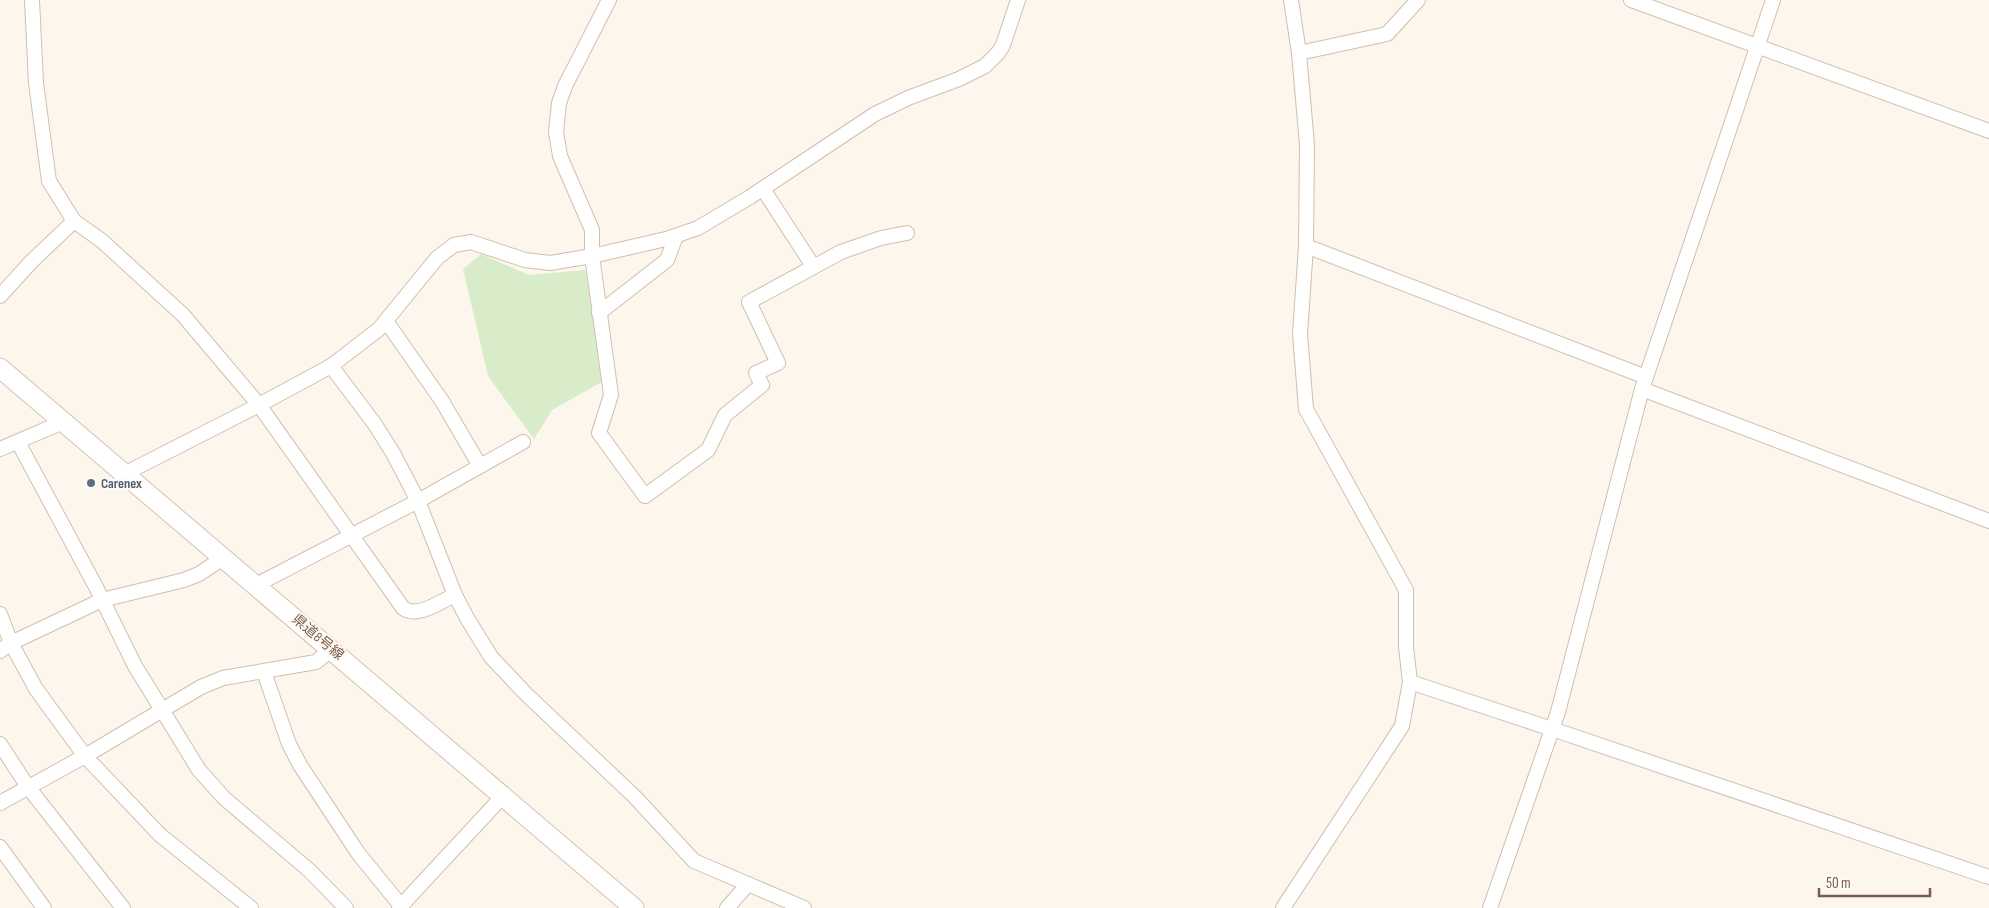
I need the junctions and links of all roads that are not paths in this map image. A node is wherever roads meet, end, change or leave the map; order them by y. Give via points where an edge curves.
1 (32, 0) edge
2 (609, 0) edge
3 (1018, 0) edge
4 (1291, 0) edge
5 (1418, 0) edge
6 (1630, 0) edge
7 (1773, 0) edge
8 (1758, 45) junction
9 (1299, 54) junction
10 (1989, 131) edge
11 (763, 189) junction
12 (74, 221) junction
13 (907, 233) dead end
14 (676, 236) junction
15 (1306, 246) junction
16 (592, 256) junction
17 (813, 266) junction
18 (0, 296) edge
19 (599, 313) junction
20 (386, 321) junction
21 (331, 366) junction
22 (0, 368) edge
23 (1644, 383) junction
24 (259, 405) junction
25 (63, 422) junction
26 (18, 442) junction
27 (523, 442) dead end
28 (0, 450) edge
29 (480, 466) junction
30 (124, 474) junction
31 (418, 501) junction
32 (1989, 521) edge
33 (352, 535) junction
34 (223, 558) junction
35 (256, 585) junction
36 (455, 595) junction
37 (102, 600) junction
38 (0, 614) edge
39 (5, 647) edge
40 (332, 649) junction
41 (264, 672) junction
42 (1410, 682) junction
43 (162, 710) junction
44 (1552, 728) junction
45 (0, 744) edge
46 (85, 756) junction
47 (28, 787) junction
48 (503, 796) junction
49 (0, 803) edge
50 (0, 847) edge
51 (1989, 877) edge
52 (748, 884) junction
53 (400, 907) edge
54 (44, 908) edge
55 (123, 908) edge
56 (250, 908) edge
57 (346, 908) edge
58 (634, 908) edge
59 (727, 908) edge
60 (804, 908) edge
61 (1283, 908) edge
62 (1490, 908) edge

1 - 12 street via 36,83 49,181
2 - 16 street via 565,86 556,121 560,156 591,224
3 - 11 street via 1003,45 985,66 875,114
4 - 9 street
5 - 9 street via 1387,34
6 - 8 street
7 - 8 street
8 - 10 street
8 - 23 street
9 - 15 street via 1307,145
11 - 14 street via 715,219
11 - 17 street
12 - 18 street
12 - 24 street via 102,240 183,315
13 - 17 street via 858,245
14 - 16 street
14 - 19 street via 667,260
15 - 23 street
15 - 42 street via 1300,334 1306,409 1406,590
16 - 19 street
16 - 20 street via 541,263 476,243 458,243 442,253
17 - 19 street via 750,302 778,363 756,373 762,385 725,415 708,450 645,496 598,433 612,395
20 - 21 street via 367,340
20 - 29 street via 442,401
21 - 24 street
21 - 31 street via 383,437
22 - 25 main road, 県道8号線
23 - 32 street
23 - 44 street
24 - 30 street
24 - 33 street
25 - 26 street
25 - 30 main road, 県道8号線
26 - 28 street
26 - 37 street
27 - 29 street
29 - 31 street
30 - 34 main road, 県道8号線
31 - 33 street
31 - 36 street
33 - 35 street
33 - 36 street via 407,611 418,612
34 - 35 main road, 県道8号線
34 - 37 street via 184,580
35 - 40 main road, 県道8号線
36 - 52 street via 491,657 636,797 694,861
37 - 39 street
37 - 43 street via 135,666
38 - 39 street
39 - 46 street
40 - 41 street via 316,662
40 - 48 main road, 県道8号線
41 - 43 street via 223,678
41 - 53 street via 289,744 300,765 358,853
42 - 44 street
42 - 61 street via 1402,726
43 - 46 street
43 - 57 street via 211,786 310,871
44 - 51 street
44 - 62 street
45 - 47 street
46 - 47 street
46 - 56 street via 160,835
47 - 49 street
47 - 55 street
48 - 53 street
48 - 58 main road, 県道8号線
50 - 54 street
52 - 59 street
52 - 60 street

